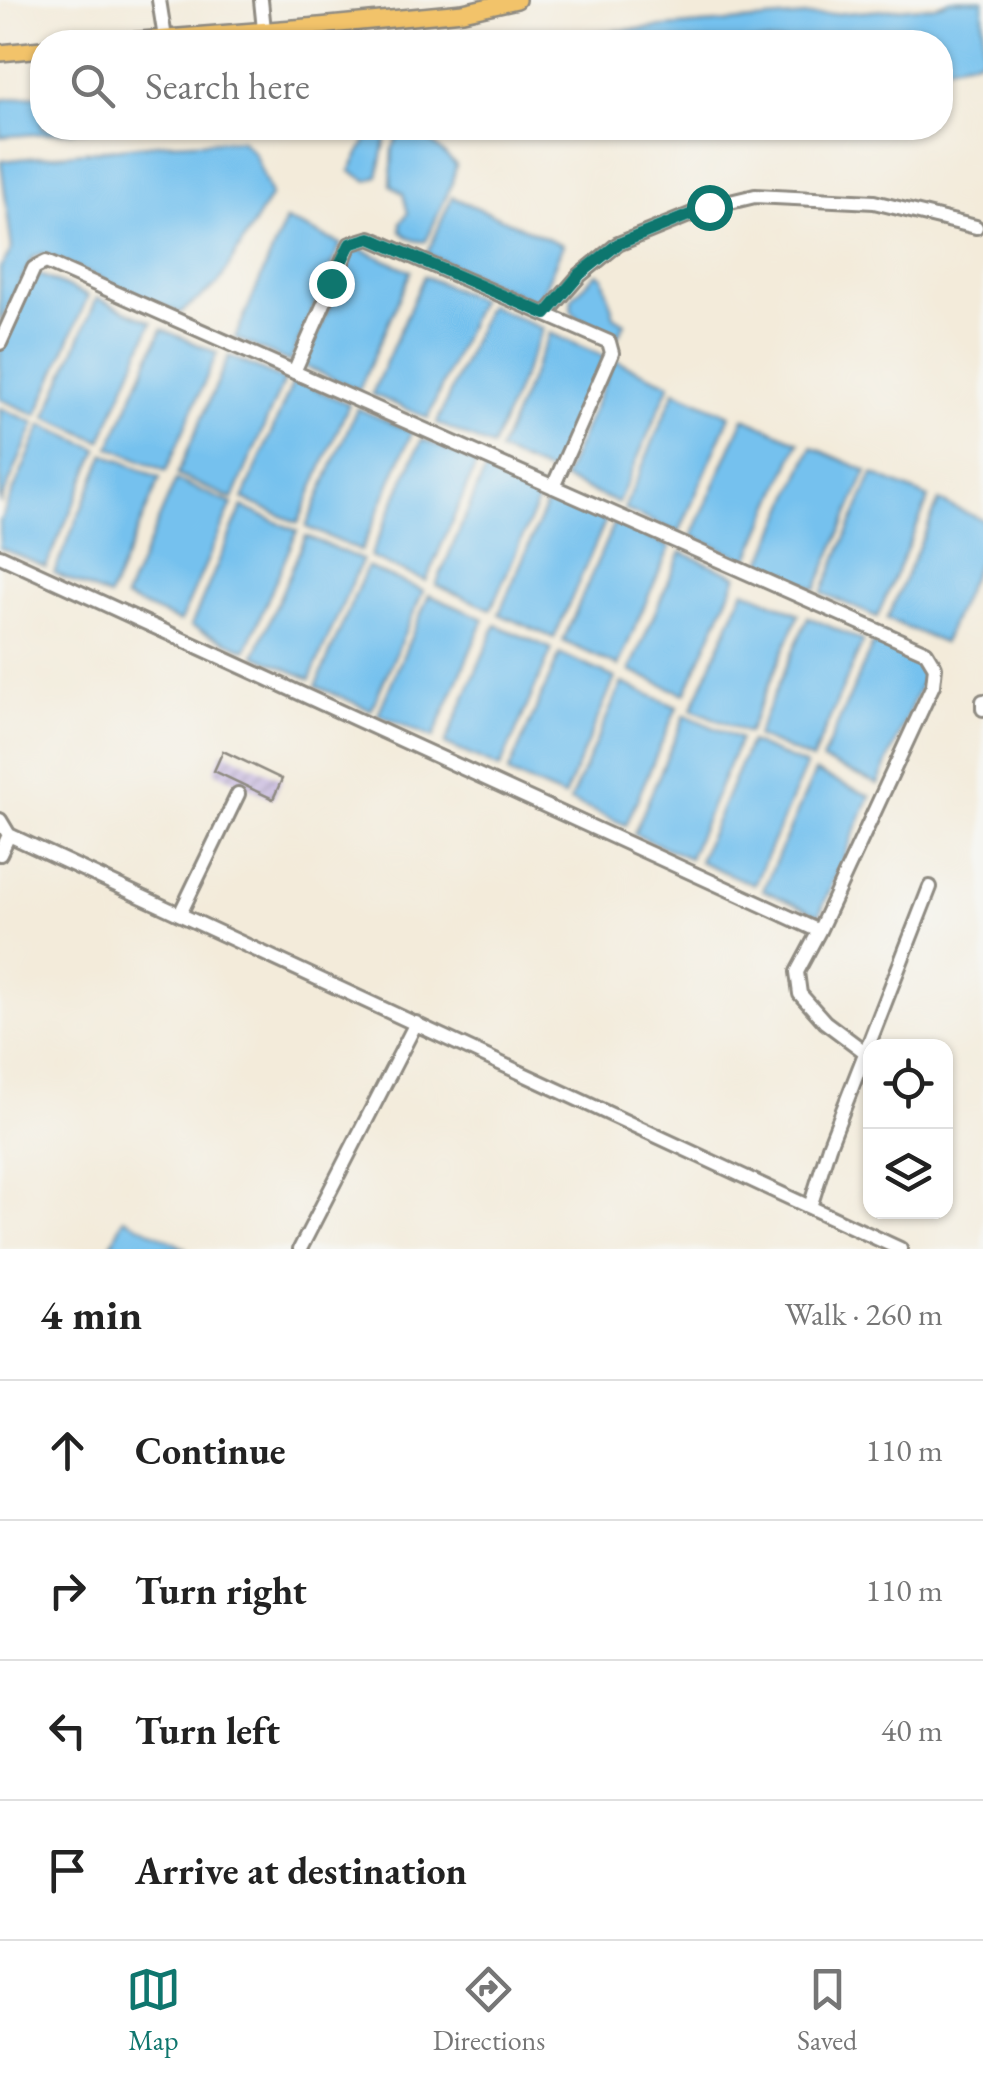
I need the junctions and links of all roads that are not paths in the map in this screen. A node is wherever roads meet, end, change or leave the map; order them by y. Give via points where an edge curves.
1 (159, 0) edge
2 (261, 0) edge
3 (517, 0) edge
4 (164, 30) edge
5 (264, 30) joint
6 (30, 50) edge
7 (0, 53) edge
8 (976, 227) dead end
9 (546, 314) junction
10 (0, 343) edge
11 (294, 372) junction
12 (553, 487) junction
13 (0, 556) edge
14 (983, 701) edge
15 (983, 709) edge
16 (238, 794) dead end
17 (0, 820) edge
18 (9, 835) junction
19 (0, 854) edge
20 (930, 887) dead end
21 (180, 914) junction
22 (818, 931) junction
23 (416, 1023) junction
24 (870, 1039) edge
25 (863, 1050) edge
26 (863, 1057) edge
27 (810, 1207) junction
28 (300, 1249) edge
29 (900, 1249) edge

1 - 4 street
2 - 5 street
3 - 5 main road via 463,12
6 - 7 main road
8 - 9 street via 874,202 756,196 709,207 618,244
9 - 11 street via 364,238 350,244
9 - 12 street via 608,342 612,353
10 - 11 street via 34,268 46,262
11 - 12 street
12 - 22 street via 926,652 936,668
13 - 22 street
14 - 15 street
16 - 21 street
17 - 18 street
18 - 19 street
18 - 21 street
20 - 24 street
21 - 23 street
22 - 25 street via 796,972 800,994
23 - 27 street
23 - 28 street
26 - 27 street
27 - 29 street

